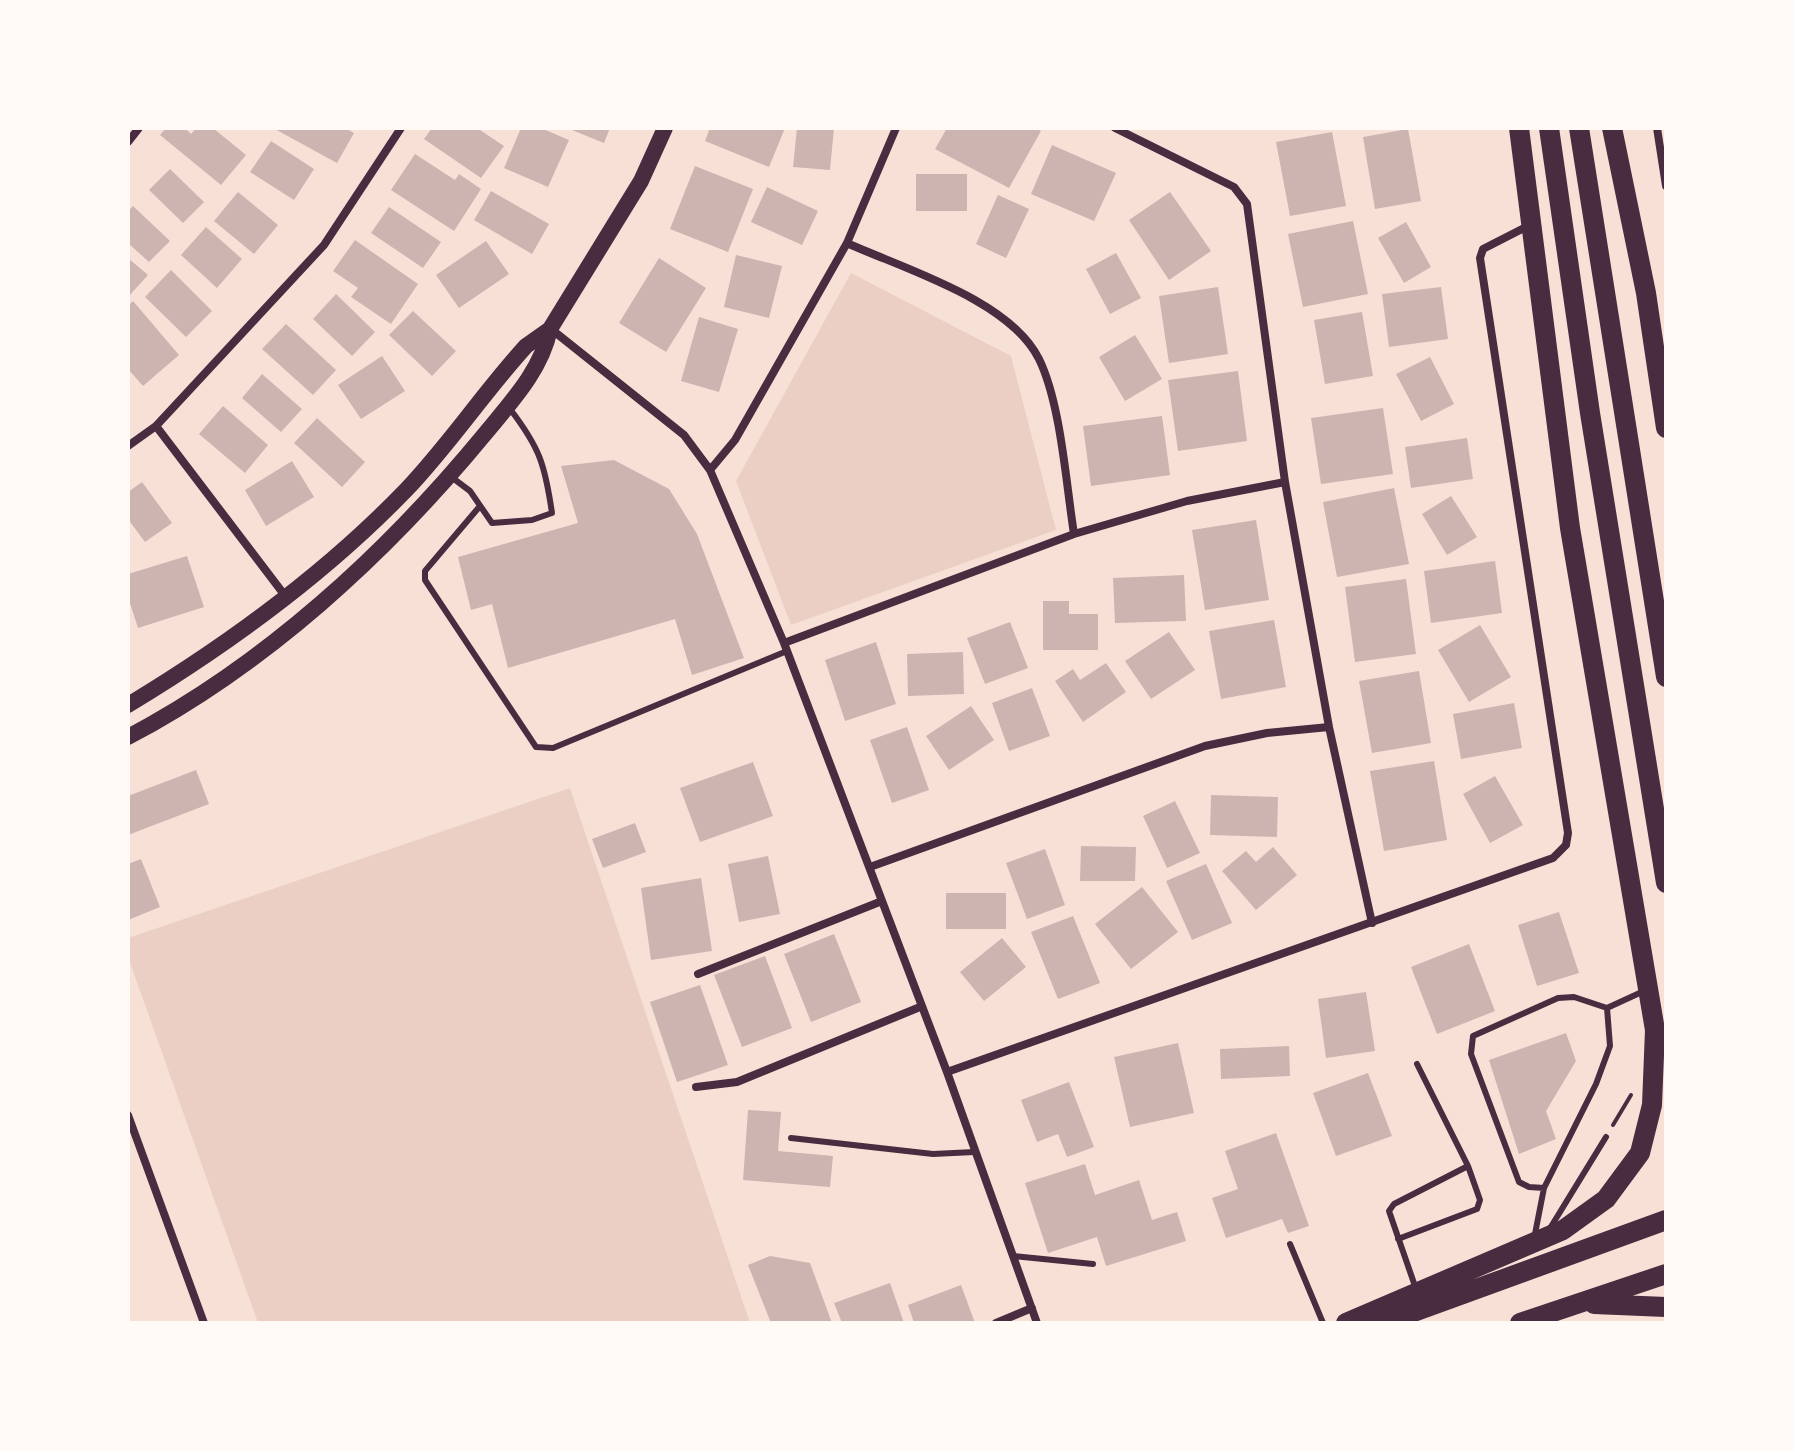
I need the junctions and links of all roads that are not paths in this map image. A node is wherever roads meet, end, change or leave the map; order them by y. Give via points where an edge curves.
1 (401, 128) edge
2 (665, 128) edge
3 (896, 128) edge
4 (1115, 128) edge
5 (1519, 128) edge
6 (1549, 128) edge
7 (1579, 128) edge
8 (1612, 128) edge
9 (1657, 128) edge
10 (137, 129) edge
11 (128, 142) edge
12 (1666, 186) edge
13 (1532, 224) junction
14 (847, 243) junction
15 (550, 329) junction
16 (508, 406) junction
17 (156, 426) junction
18 (1666, 428) edge
19 (128, 446) edge
20 (710, 470) junction
21 (450, 476) junction
22 (1285, 482) junction
23 (480, 506) junction
24 (1074, 534) junction
25 (287, 597) junction
26 (786, 647) junction
27 (1666, 677) edge
28 (128, 705) edge
29 (1329, 727) junction
30 (128, 737) edge
31 (870, 867) junction
32 (1666, 883) edge
33 (882, 901) junction
34 (1372, 923) junction
35 (698, 974) dead end
36 (1648, 989) junction
37 (920, 1007) junction
38 (1607, 1008) junction
39 (1658, 1027) edge
40 (1417, 1064) dead end
41 (947, 1072) junction
42 (696, 1087) dead end
43 (1666, 1087) edge
44 (128, 1115) edge
45 (1606, 1137) dead end
46 (791, 1138) dead end
47 (974, 1152) junction
48 (1468, 1166) junction
49 (1544, 1188) junction
50 (1666, 1220) edge
51 (1398, 1239) junction
52 (1539, 1240) junction
53 (1290, 1244) dead end
54 (1013, 1256) junction
55 (1093, 1264) dead end
56 (1666, 1274) edge
57 (1417, 1293) junction
58 (1575, 1304) junction
59 (1666, 1307) edge
60 (1032, 1308) junction
61 (204, 1323) edge
62 (996, 1323) edge
63 (1037, 1323) edge
64 (1323, 1323) edge
65 (1346, 1323) edge
66 (1383, 1323) edge
67 (1520, 1323) edge

1 - 17 street via 324,245
2 - 15 main road via 641,181
3 - 14 street
4 - 22 street via 1234,187 1247,204
5 - 13 main road
6 - 32 main road
7 - 27 main road
8 - 18 main road via 1646,293
9 - 12 street
10 - 11 street
13 - 34 street via 1483,249 1480,258 1566,845 1553,858
13 - 36 main road via 1570,528
14 - 20 street via 735,440
14 - 24 street via 987,307 1020,332 1039,358 1050,387
15 - 16 main road via 545,355
15 - 20 street via 684,435
15 - 25 main road via 516,357 407,488 334,560
16 - 21 main road
16 - 23 lane via 544,463 552,513 492,523
17 - 19 street
17 - 25 street
20 - 26 street
21 - 23 lane
21 - 30 main road via 302,619 220,680
22 - 24 street via 1187,501
22 - 29 street
23 - 26 lane via 425,571 425,580 536,747 553,748
24 - 26 street
25 - 28 main road
26 - 31 street
29 - 31 street via 1205,746
29 - 34 street
31 - 33 street
33 - 35 street
33 - 37 street
34 - 41 street
36 - 38 lane
36 - 39 main road
37 - 41 street
37 - 42 street via 737,1082
38 - 49 lane via 1610,1046
38 - 49 lane via 1574,997 1558,998 1473,1036 1471,1054 1519,1182
39 - 43 main road
39 - 52 main road via 1652,1105 1640,1153 1606,1199
40 - 48 lane
41 - 47 street
44 - 61 street
45 - 52 lane
46 - 47 lane via 933,1154
47 - 54 street
48 - 51 lane via 1394,1204 1389,1211
48 - 51 lane via 1480,1200 1477,1209
49 - 52 lane
50 - 66 main road
51 - 57 lane
52 - 57 main road
53 - 64 lane
54 - 55 lane
54 - 60 street
56 - 58 main road
57 - 65 main road
58 - 59 main road
58 - 67 main road
60 - 62 street
60 - 63 street

